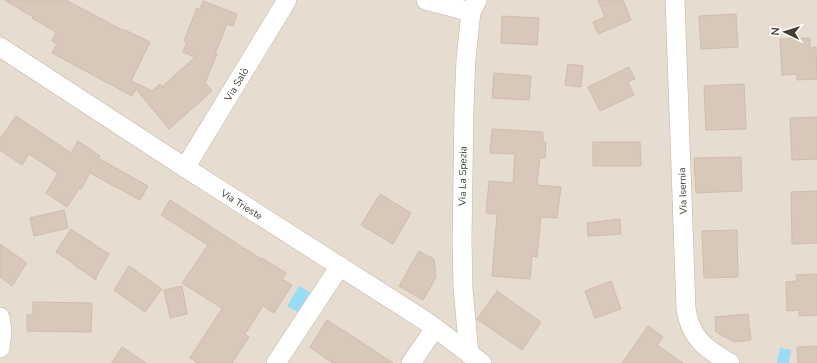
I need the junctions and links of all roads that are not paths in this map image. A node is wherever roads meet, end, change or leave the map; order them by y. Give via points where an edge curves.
1 (287, 0) edge
2 (426, 0) edge
3 (675, 0) edge
4 (474, 6) edge
5 (0, 47) edge
6 (185, 168) junction
7 (340, 266) junction
8 (0, 317) edge
9 (435, 328) junction
10 (0, 348) edge
11 (475, 358) edge
12 (276, 363) edge
13 (411, 363) edge
14 (730, 363) edge

1 - 6 street, Via Salò
2 - 4 street
3 - 14 street, Via Isernia via 686,308 694,334 712,352
4 - 11 street, Via La Spezia via 466,59 462,221 463,288
5 - 6 street, Via Trieste
6 - 7 street, Via Trieste
7 - 9 street, Via Trieste
7 - 12 street
8 - 10 street
9 - 11 street, Via Trieste
9 - 13 street

